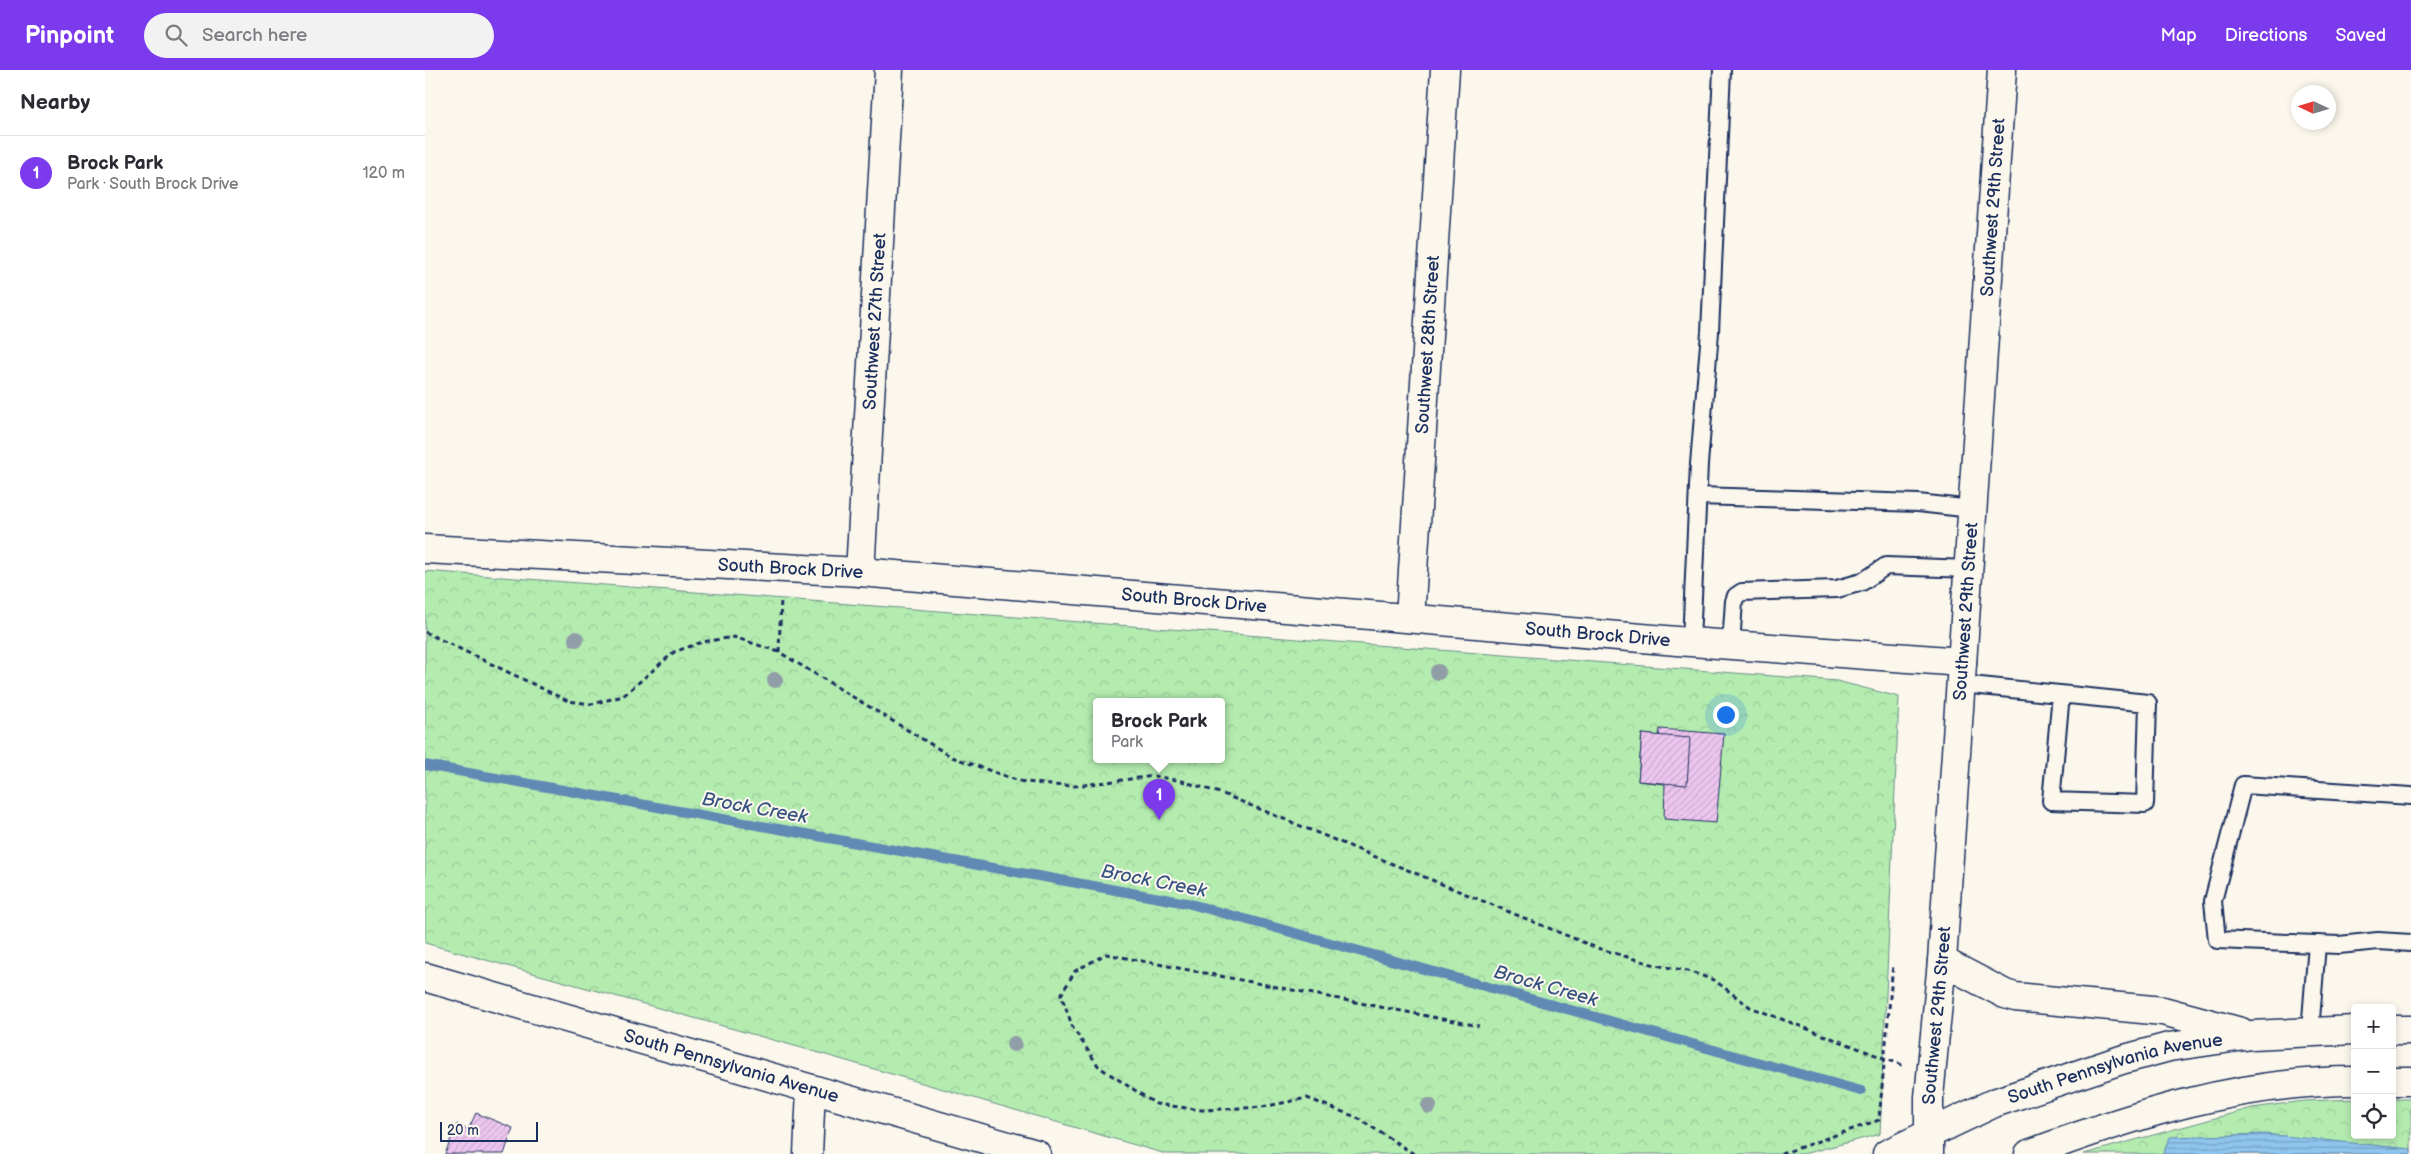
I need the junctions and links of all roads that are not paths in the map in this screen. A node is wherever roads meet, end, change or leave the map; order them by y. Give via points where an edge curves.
1 (889, 70) edge
2 (1445, 70) edge
3 (1722, 70) edge
4 (2002, 70) edge
5 (1698, 496) junction
6 (1972, 509) junction
7 (425, 549) edge
8 (1969, 569) junction
9 (860, 572) junction
10 (1410, 618) junction
11 (1691, 642) junction
12 (1731, 645) junction
13 (1962, 673) junction
14 (2061, 694) junction
15 (2411, 796) edge
16 (2411, 943) edge
17 (2317, 944) junction
18 (1942, 961) junction
19 (425, 977) edge
20 (2351, 1030) edge
21 (2396, 1030) edge
22 (2411, 1030) edge
23 (2310, 1032) junction
24 (2253, 1035) junction
25 (2351, 1081) edge
26 (2396, 1081) edge
27 (2411, 1081) edge
28 (811, 1089) junction
29 (1929, 1144) edge
30 (807, 1154) edge
31 (1036, 1154) edge
32 (1887, 1154) edge
33 (2029, 1154) edge

1 - 9 main road, Southwest 27th Street
2 - 10 main road, Southwest 28th Street
3 - 5 lane via 1710,332
4 - 6 main road, Southwest 29th Street
5 - 6 lane via 1918,503
5 - 11 lane
6 - 8 main road, Southwest 29th Street
7 - 9 main road, South Brock Drive
8 - 12 lane via 1885,566 1862,582 1837,589 1742,592 1734,601
8 - 13 main road, Southwest 29th Street
9 - 10 main road, South Brock Drive
10 - 11 main road, South Brock Drive
11 - 12 main road, South Brock Drive
12 - 13 main road, South Brock Drive
13 - 14 lane
13 - 18 main road, Southwest 29th Street
14 - 14 lane via 2149,703 2145,804 2051,801
15 - 17 lane via 2243,785 2213,901 2217,940
16 - 17 lane
17 - 23 lane
18 - 24 main road via 2015,997 2163,1011
18 - 29 main road, Southwest 29th Street via 1929,1097
19 - 28 main road, South Pennsylvania Avenue
20 - 23 main road, South Pennsylvania Avenue
21 - 22 main road
23 - 24 main road, South Pennsylvania Avenue
24 - 29 main road, South Pennsylvania Avenue via 2169,1047 2121,1060 1994,1103
25 - 33 main road via 2272,1086 2197,1099 2142,1114
26 - 27 main road
28 - 30 main road
28 - 31 main road, South Pennsylvania Avenue
29 - 32 main road, South Pennsylvania Avenue

